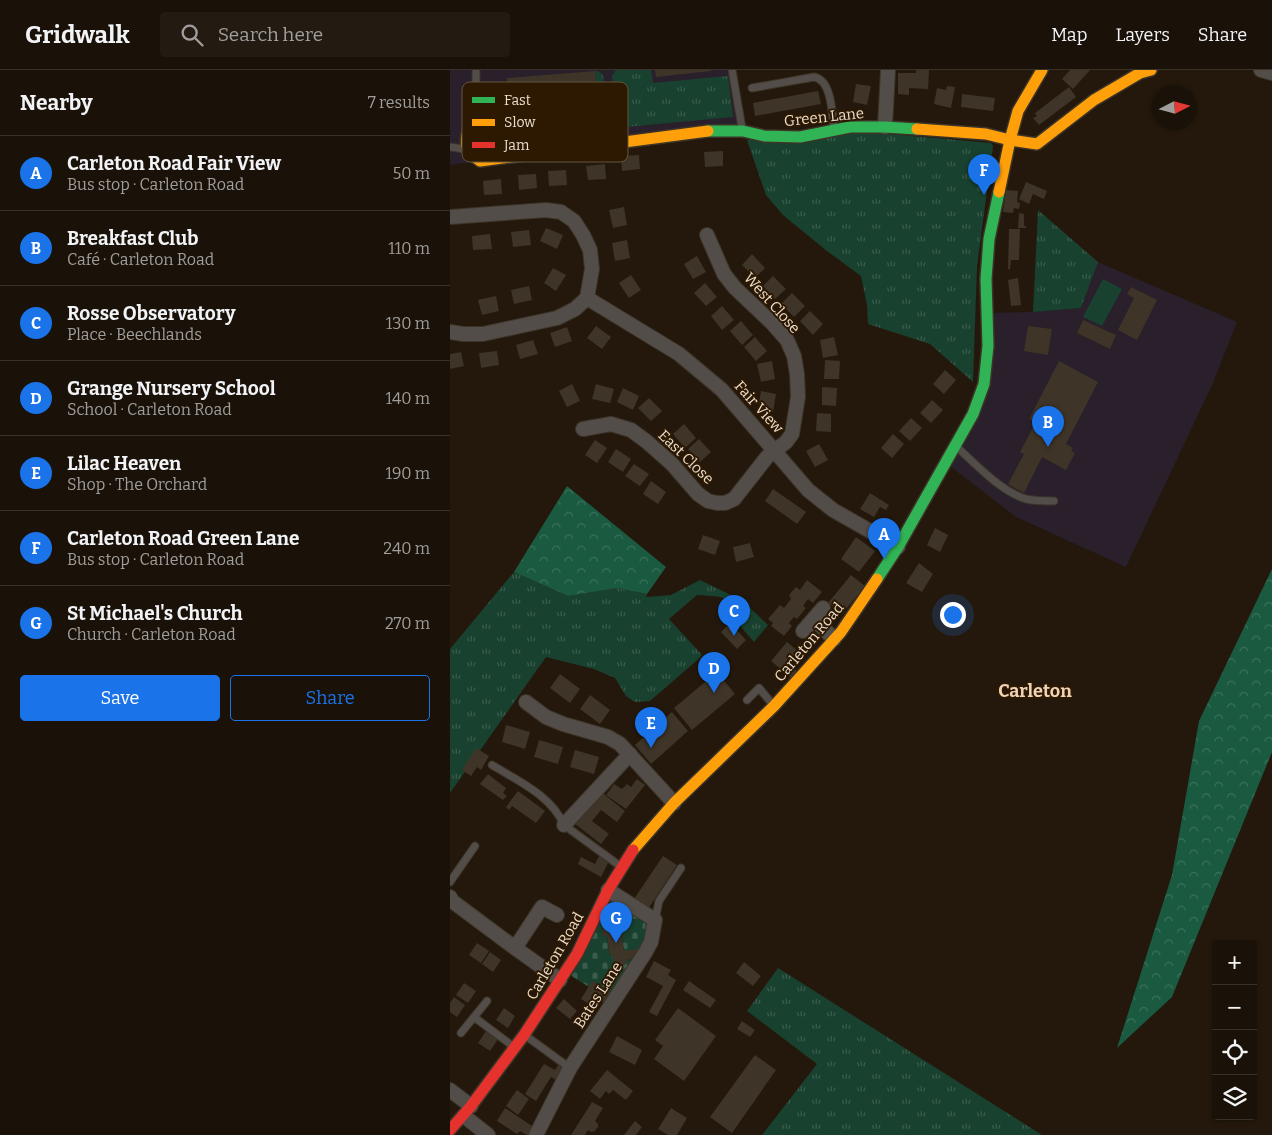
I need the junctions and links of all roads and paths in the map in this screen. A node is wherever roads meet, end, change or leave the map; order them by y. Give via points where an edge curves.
1 (732, 70) edge
2 (888, 70) edge
3 (1042, 70) edge
4 (1151, 70) edge
5 (1261, 70) edge
6 (1272, 73) edge
7 (752, 88) dead end
8 (885, 127) junction
9 (834, 130) junction
10 (743, 131) junction
11 (1010, 140) junction
12 (628, 142) edge
13 (450, 218) edge
14 (707, 235) dead end
15 (587, 298) junction
16 (450, 332) edge
17 (583, 429) dead end
18 (955, 446) junction
19 (775, 450) junction
20 (1054, 501) dead end
21 (898, 547) junction
22 (803, 631) dead end
23 (834, 639) junction
24 (747, 700) dead end
25 (526, 702) dead end
26 (774, 706) junction
27 (630, 754) junction
28 (492, 766) dead end
29 (674, 803) junction
30 (564, 825) junction
31 (475, 846) dead end
32 (622, 867) junction
33 (681, 868) dead end
34 (450, 882) edge
35 (608, 890) junction
36 (450, 897) edge
37 (557, 915) dead end
38 (655, 920) junction
39 (515, 948) junction
40 (560, 980) junction
41 (487, 1000) dead end
42 (474, 1017) junction
43 (462, 1033) dead end
44 (524, 1035) junction
45 (515, 1047) junction
46 (570, 1068) junction
47 (450, 1090) edge
48 (467, 1111) junction
49 (450, 1130) edge
50 (488, 1135) edge
51 (536, 1135) edge

1 - 10 lane
2 - 8 street
3 - 11 street, Carleton Road via 1018,111
4 - 11 street, Green Lane via 1094,100 1037,144
5 - 6 street
7 - 9 lane via 819,78 828,90
8 - 9 street, Green Lane
8 - 11 street, Green Lane via 986,134
9 - 10 street, Green Lane via 800,137 764,136
10 - 12 street, Green Lane via 709,131
11 - 18 street, Carleton Road via 988,239 988,346 984,384 973,414
13 - 15 street via 546,210 561,212 574,221 590,250 592,269
14 - 19 street, West Close via 724,274 787,340 794,356 798,397 792,434
15 - 16 street via 575,309 556,318 483,334
15 - 19 street, Fair View via 679,354 722,390
17 - 19 street, East Close via 612,424 631,430 672,464 698,494 717,503 734,498
18 - 20 lane via 984,473 1013,493 1038,501
18 - 21 street, Carleton Road
19 - 21 street, Fair View via 808,490 833,510
21 - 23 street, Carleton Road
22 - 23 street via 818,614
23 - 26 street, Carleton Road
24 - 26 lane via 759,688
25 - 27 street via 546,717 608,737
26 - 29 street, Carleton Road
27 - 29 street
27 - 30 street
28 - 30 lane via 553,806
29 - 32 street, Carleton Road
30 - 32 lane
31 - 34 lane
32 - 35 street, Carleton Road
33 - 38 lane via 659,902
35 - 38 street
35 - 40 street, Carleton Road via 577,954
36 - 39 street
37 - 39 street via 542,907
38 - 46 street, Bates Lane via 646,953
39 - 40 street
40 - 44 street, Carleton Road
41 - 42 lane
42 - 43 lane
42 - 45 lane
44 - 45 street, Carleton Road
44 - 46 lane
45 - 48 street, Carleton Road
46 - 51 street, Bates Lane
47 - 48 street
48 - 49 street, Carleton Road
48 - 50 street

